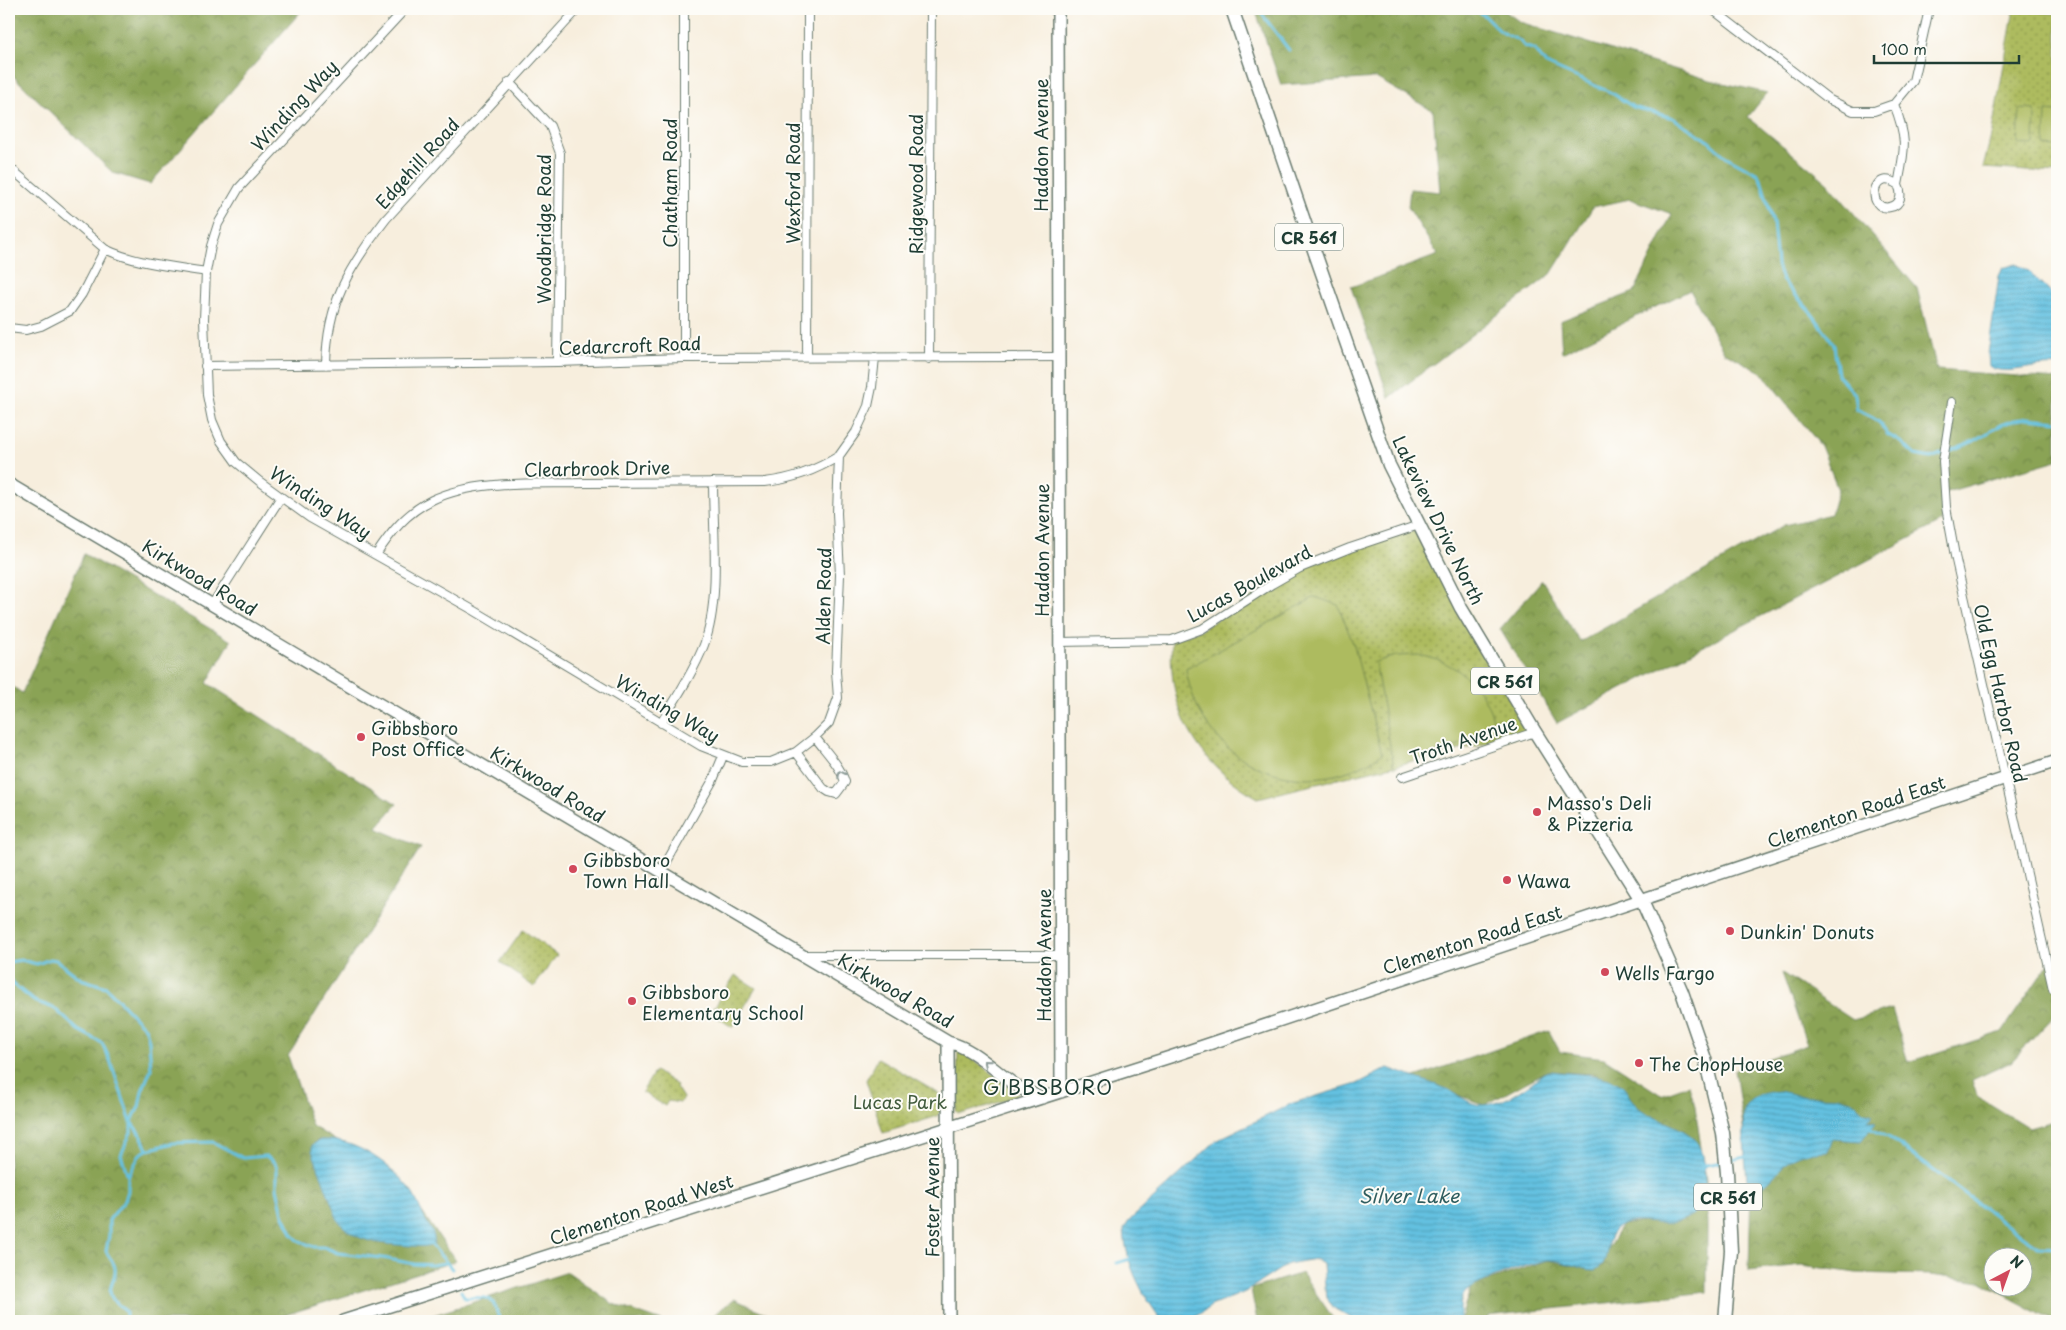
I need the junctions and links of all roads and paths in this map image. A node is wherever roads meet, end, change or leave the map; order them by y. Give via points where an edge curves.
1 (405, 9) edge
2 (578, 9) edge
3 (684, 9) edge
4 (808, 9) edge
5 (931, 9) edge
6 (1058, 9) edge
7 (1232, 9) edge
8 (1712, 9) edge
9 (1929, 9) edge
10 (510, 82) junction
11 (1894, 104) junction
12 (9, 167) edge
13 (1898, 185) dead end
14 (105, 249) junction
15 (206, 272) junction
16 (9, 328) edge
17 (807, 357) junction
18 (875, 357) junction
19 (1057, 357) junction
20 (684, 358) junction
21 (929, 359) junction
22 (558, 362) junction
23 (326, 365) junction
24 (205, 366) junction
25 (1952, 402) dead end
26 (839, 456) junction
27 (713, 482) junction
28 (9, 484) edge
29 (281, 497) junction
30 (1419, 525) junction
31 (376, 555) junction
32 (212, 605) junction
33 (1060, 642) junction
34 (661, 723) junction
35 (1535, 732) junction
36 (815, 737) junction
37 (796, 752) junction
38 (723, 756) junction
39 (2057, 761) edge
40 (1402, 777) dead end
41 (2004, 778) junction
42 (661, 872) junction
43 (1642, 901) junction
44 (1060, 955) junction
45 (803, 956) junction
46 (2053, 989) dead end
47 (948, 1042) junction
48 (1061, 1092) junction
49 (1042, 1098) junction
50 (949, 1127) junction
51 (343, 1321) edge
52 (949, 1321) edge
53 (1725, 1321) edge

1 - 15 street, Winding Way via 239,188 218,224
2 - 10 street, Edgehill Road
3 - 20 street, Chatham Road
4 - 17 street, Wexford Road
5 - 21 street, Ridgewood Road
6 - 19 street, Haddon Avenue
7 - 30 main road, Lakeview Drive North / CR 561 via 1389,464
8 - 11 street via 1830,100 1854,111 1874,111
9 - 11 street via 1913,82
10 - 22 street, Woodbridge Road via 550,126 560,153
10 - 23 street, Edgehill Road via 386,219 357,259 340,288 326,342
11 - 13 street via 1906,147
12 - 14 street
14 - 15 street via 139,261
14 - 16 street via 70,311 41,326 26,330
15 - 24 street, Winding Way
17 - 18 street, Cedarcroft Road
17 - 20 street, Cedarcroft Road
18 - 21 street, Cedarcroft Road
18 - 26 street via 868,406 856,432
19 - 21 street, Cedarcroft Road
19 - 33 street, Haddon Avenue
20 - 22 street, Cedarcroft Road
22 - 23 street, Cedarcroft Road
23 - 24 street, Cedarcroft Road
24 - 29 street, Winding Way via 212,420 221,441 236,462
25 - 41 street, Old Egg Harbor Road via 1943,461 1946,506 1954,556
26 - 27 street, Clearbrook Drive via 786,480
26 - 36 street, Alden Road via 838,698 829,723
27 - 31 street, Clearbrook Drive via 507,485 455,492 414,510 390,534
27 - 34 street via 713,610 704,645
28 - 32 street, Kirkwood Road
29 - 31 street, Winding Way via 310,518
29 - 32 street
30 - 33 street, Lucas Boulevard via 1300,568 1202,629 1172,640
30 - 35 main road, Lakeview Drive North / CR 561 via 1461,608
31 - 34 street, Winding Way
32 - 42 street, Kirkwood Road
33 - 44 street, Haddon Avenue
34 - 38 street, Winding Way
35 - 40 street, Troth Avenue
35 - 43 main road, Lakeview Drive North / CR 561
36 - 37 street, Alden Road
37 -> 36 street via 823,788 836,794 845,782 844,778
37 - 38 street, Alden Road via 771,762 756,763
38 - 42 street
39 - 41 street, Clementon Road East
41 - 43 street, Clementon Road East
41 - 46 street, Old Egg Harbor Road
42 - 45 street, Kirkwood Road
43 - 48 street, Clementon Road East
43 - 53 main road, CR 561 via 1682,992 1705,1059 1723,1133 1731,1251
44 - 45 street
44 - 48 street, Haddon Avenue
45 - 47 street, Kirkwood Road
49 -> 47 street, Kirkwood Road via 1015,1086 981,1058
47 - 50 street, Foster Avenue
48 - 49 street, Clementon Road East
49 - 50 street, Clementon Road East
50 - 51 street, Clementon Road West
50 - 52 street, Foster Avenue

